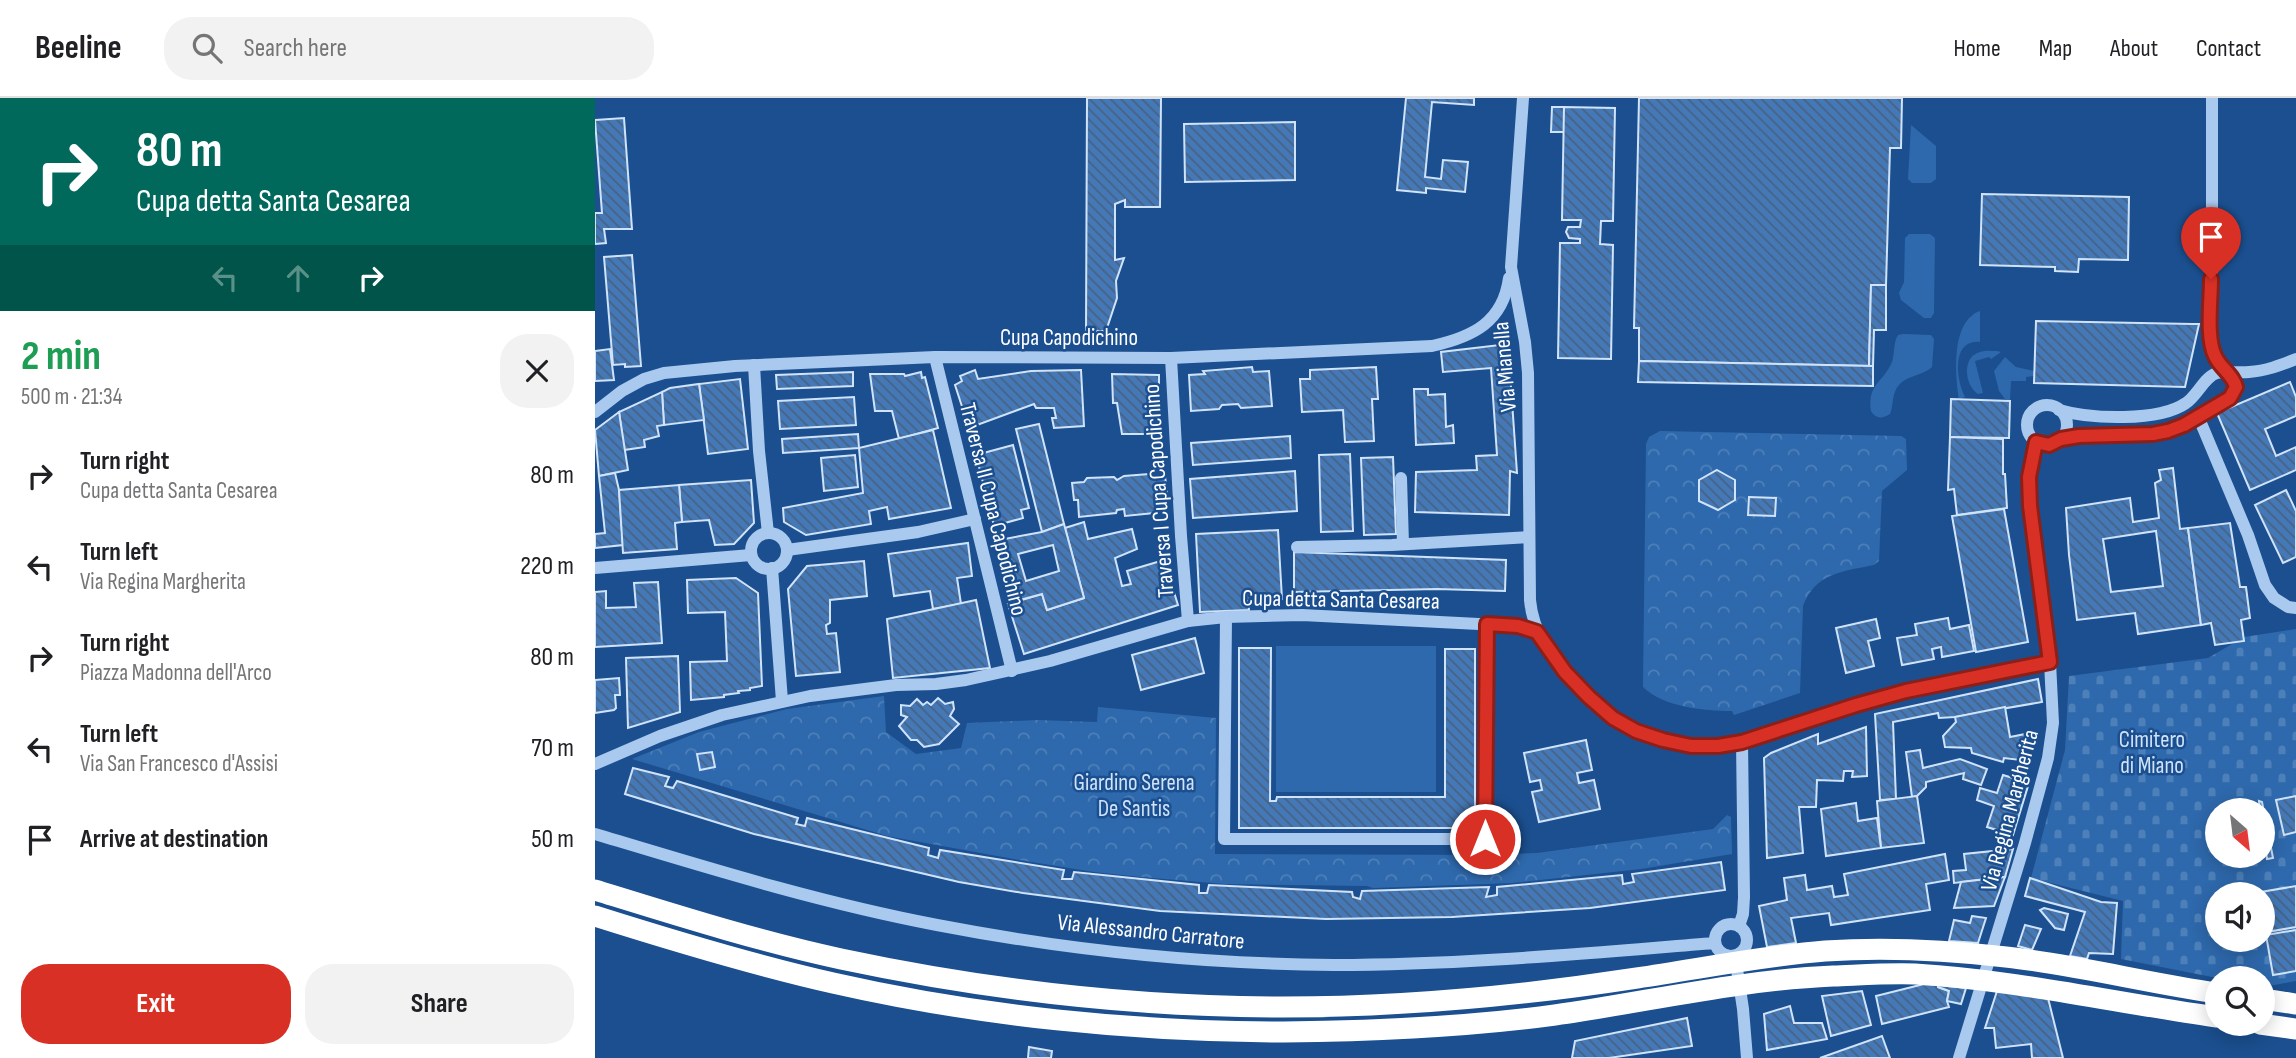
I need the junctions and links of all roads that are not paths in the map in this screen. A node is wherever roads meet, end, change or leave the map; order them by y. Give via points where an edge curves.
1 (1523, 98) edge
2 (2212, 98) edge
3 (1511, 267) junction
4 (935, 357) junction
5 (1171, 358) junction
6 (2296, 359) edge
7 (754, 365) junction
8 (2228, 373) junction
9 (2059, 410) junction
10 (595, 412) edge
11 (2199, 416) junction
12 (2061, 439) junction
13 (2036, 442) junction
14 (1401, 478) dead end
15 (975, 520) junction
16 (768, 533) junction
17 (1529, 537) junction
18 (1403, 544) junction
19 (1297, 547) dead end
20 (787, 550) junction
21 (751, 555) junction
22 (595, 568) edge
23 (772, 568) junction
24 (2296, 608) edge
25 (1226, 617) junction
26 (1188, 621) junction
27 (1487, 624) junction
28 (1537, 632) junction
29 (2050, 662) junction
30 (1012, 671) junction
31 (782, 701) junction
32 (1742, 742) junction
33 (595, 764) edge
34 (595, 835) edge
35 (595, 890) edge
36 (595, 916) edge
37 (1739, 926) junction
38 (1715, 943) junction
39 (1735, 956) junction
40 (2205, 991) edge
41 (2275, 1001) edge
42 (2296, 1004) edge
43 (2205, 1015) edge
44 (2275, 1026) edge
45 (2296, 1029) edge
46 (1747, 1058) edge
47 (1959, 1058) edge

1 - 3 street, Via Mianella
2 - 8 street via 2212,346
3 - 5 street, Cupa Capodichino via 1507,297 1499,310 1487,323 1453,341 1432,346
3 - 17 street, Via Mianella via 1528,373
4 - 5 street, Cupa Capodichino
4 - 7 street, Cupa Capodichino
4 - 15 street, Traversa II Cupa Capodichino
5 - 26 street, Traversa I Cupa Capodichino
6 - 8 street via 2270,369
7 - 10 street, Cupa Capodichino via 664,373 622,391
7 - 16 street
8 - 9 street via 2211,376 2185,404 2159,415 2085,415
8 - 11 street via 2236,387 2234,394
9 - 12 street via 2066,426
9 - 13 street via 2048,405 2031,413 2028,431
11 - 12 street via 2153,434
11 - 24 street via 2265,584 2274,598
12 - 13 street via 2049,445
13 - 29 street, Via Regina Margherita via 2029,477 2030,506
14 - 18 street
15 - 20 street via 918,533
15 - 30 street, Traversa II Cupa Capodichino
16 - 20 street via 783,540
16 - 21 street via 755,540
17 - 18 street
17 - 28 street, Via Mianella via 1530,600
18 - 19 street
20 - 23 street via 783,562
21 - 22 street
21 - 23 street via 757,564
23 - 31 street
25 - 26 street, Cupa detta Santa Cesarea
25 - 27 street, Cupa detta Santa Cesarea via 1302,615
25 - 27 street via 1224,839 1485,839
26 - 30 street, Cupa detta Santa Cesarea
27 - 28 street, Cupa detta Santa Cesarea
28 - 32 street via 1589,697 1636,731 1691,746
29 - 32 street via 1906,691
29 - 47 street, Via Regina Margherita via 2053,723 2048,758
30 - 31 street, Cupa detta Santa Cesarea
31 - 33 street, Cupa detta Santa Cesarea via 722,715
32 - 37 street via 1744,897
34 - 38 street, Via Alessandro Carratore via 791,892 936,925 1176,957 1333,965 1440,963
35 - 40 highway, bridge via 839,958 1015,990 1103,999 1282,1007 1370,1005 1548,990 1825,951 1913,950 2007,957
36 - 43 highway, bridge via 746,961 921,1001 1191,1029 1294,1032 1461,1025 1748,985 1829,976 1913,974 2004,982
37 - 38 street via 1720,929
37 - 39 street via 1746,934 1746,945
38 - 39 street via 1720,952
39 - 46 street
41 - 42 highway
44 - 45 highway

